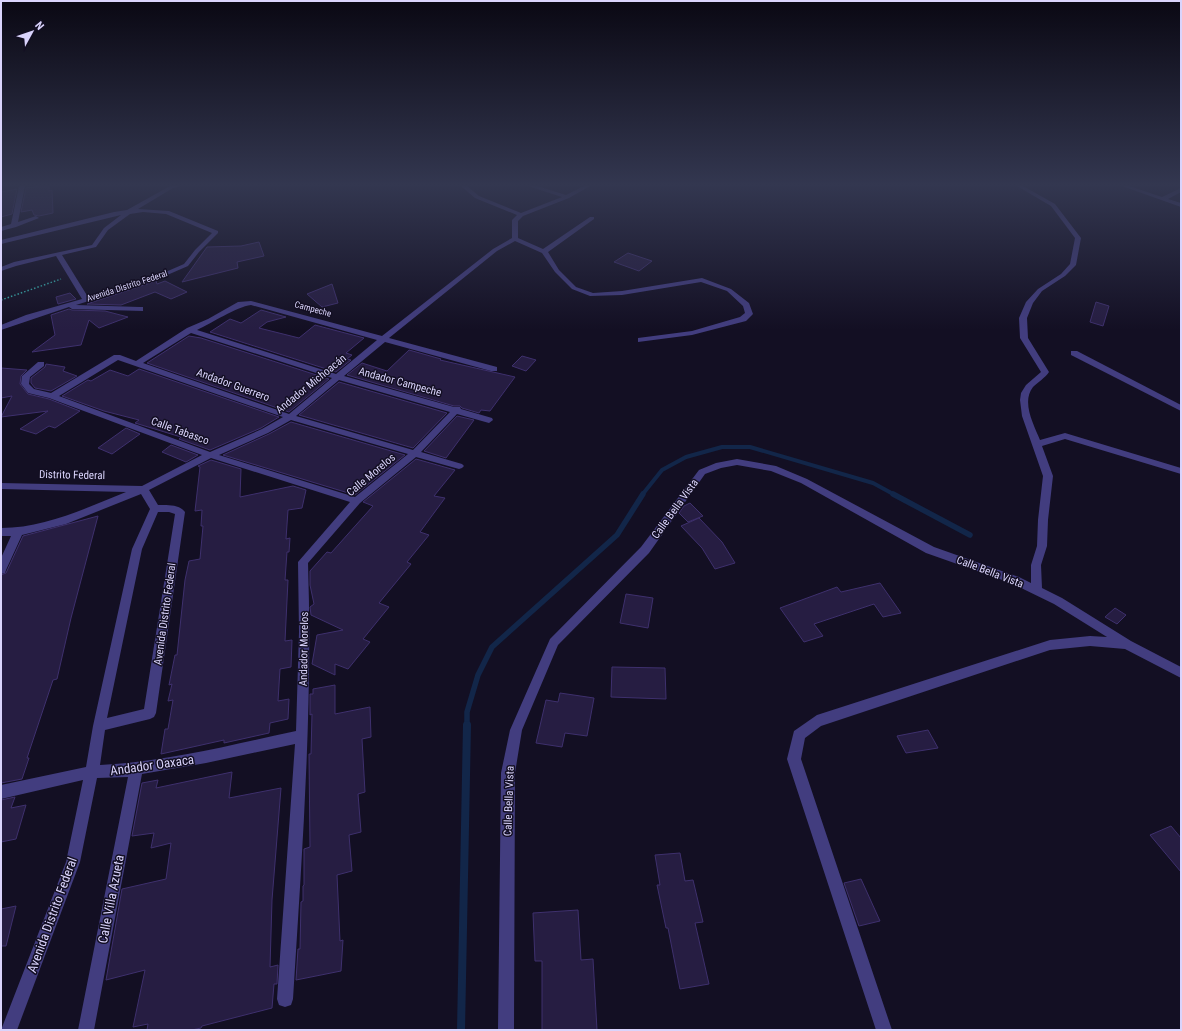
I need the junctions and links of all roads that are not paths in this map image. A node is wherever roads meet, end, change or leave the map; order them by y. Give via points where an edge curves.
1 (34, 234) edge
2 (102, 234) edge
3 (214, 234) edge
4 (515, 234) edge
5 (569, 234) edge
6 (1075, 234) edge
7 (515, 239) junction
8 (1, 242) edge
9 (544, 252) junction
10 (58, 254) junction
11 (1, 269) edge
12 (86, 300) junction
13 (64, 306) junction
14 (140, 309) dead end
15 (1, 328) edge
16 (190, 330) junction
17 (383, 339) junction
18 (641, 340) dead end
19 (1074, 353) dead end
20 (138, 363) junction
21 (41, 364) dead end
22 (494, 368) dead end
23 (337, 377) junction
24 (52, 396) junction
25 (1181, 408) edge
26 (457, 409) junction
27 (290, 417) junction
28 (489, 420) dead end
29 (1037, 444) junction
30 (414, 454) junction
31 (210, 455) junction
32 (459, 466) dead end
33 (1181, 471) edge
34 (1, 486) edge
35 (143, 489) junction
36 (357, 501) junction
37 (155, 509) junction
38 (1, 532) edge
39 (18, 532) junction
40 (303, 562) joint
41 (1, 570) edge
42 (1037, 591) junction
43 (1127, 644) junction
44 (1181, 673) edge
45 (99, 726) junction
46 (302, 736) junction
47 (136, 769) junction
48 (92, 772) junction
49 (1, 792) edge
50 (285, 999) dead end
51 (9, 1030) edge
52 (86, 1030) edge
53 (506, 1030) edge
54 (884, 1030) edge

1 - 8 street
2 - 10 street via 94,246
3 - 12 street, Avenida Distrito Federal via 186,266
4 - 7 street
5 - 9 street
6 - 29 street via 1078,238 1073,265 1040,290 1030,302 1023,318 1024,338 1045,372 1028,388 1024,397 1025,412
7 - 9 street
7 - 17 street, Andador Michoacán via 495,250
9 - 18 street via 556,271 574,288 592,295 622,293 702,280 729,290 746,305 749,314 743,319 692,333
10 - 11 street
10 - 12 street
12 - 13 street, Avenida Distrito Federal
13 - 14 street
13 - 15 street, Avenida Distrito Federal
16 - 17 street, Campeche via 242,304 251,303
16 - 20 street, Campeche
16 - 23 street, Andador Campeche
17 - 22 street, Campeche
17 - 23 street, Andador Michoacán
19 - 25 street
20 - 24 street, Andador Guerrero via 118,357
20 - 27 street, Andador Guerrero
21 - 24 street, Calle Tabasco via 26,376 25,384 31,391
23 - 26 street, Andador Campeche
23 - 27 street, Andador Michoacán
24 - 31 street, Calle Tabasco
26 - 28 street, Andador Campeche
26 - 30 street, Calle Morelos
27 - 30 street, Andador Guerrero
27 - 31 street, Andador Michoacán
29 - 33 street via 1064,436 1076,438
29 - 42 street via 1048,476 1042,546 1036,565
30 - 32 street, Andador Guerrero
30 - 36 street, Calle Morelos
31 - 35 street, Andador Michoacán
31 - 36 street, Calle Tabasco
34 - 35 street, Distrito Federal
35 - 37 street
35 - 39 street, Andador Michoacán via 62,521
36 - 40 street, Calle Morelos
37 - 45 street, Avenida Distrito Federal via 137,549
37 - 45 street, Avenida Distrito Federal via 170,508 180,512 150,713
38 - 39 street, Andador Michoacán
39 - 41 street
40 - 46 street, Andador Morelos via 305,632
42 - 43 street, Calle Bella Vista via 1058,601
42 - 53 street, Calle Bella Vista via 1015,580 930,550 804,481 773,468 737,462 719,465 702,472 646,550 554,642 516,730 508,773
43 - 44 street, Calle Bella Vista
43 - 54 street via 1090,641 1050,645 817,721 799,735 794,760
45 - 48 street, Avenida Distrito Federal
46 - 47 street, Andador Oaxaca
46 - 50 street, Andador Morelos
47 - 48 street, Andador Oaxaca
47 - 52 street, Calle Villa Azueta
48 - 49 street, Andador Oaxaca
48 - 51 street, Avenida Distrito Federal via 73,862

